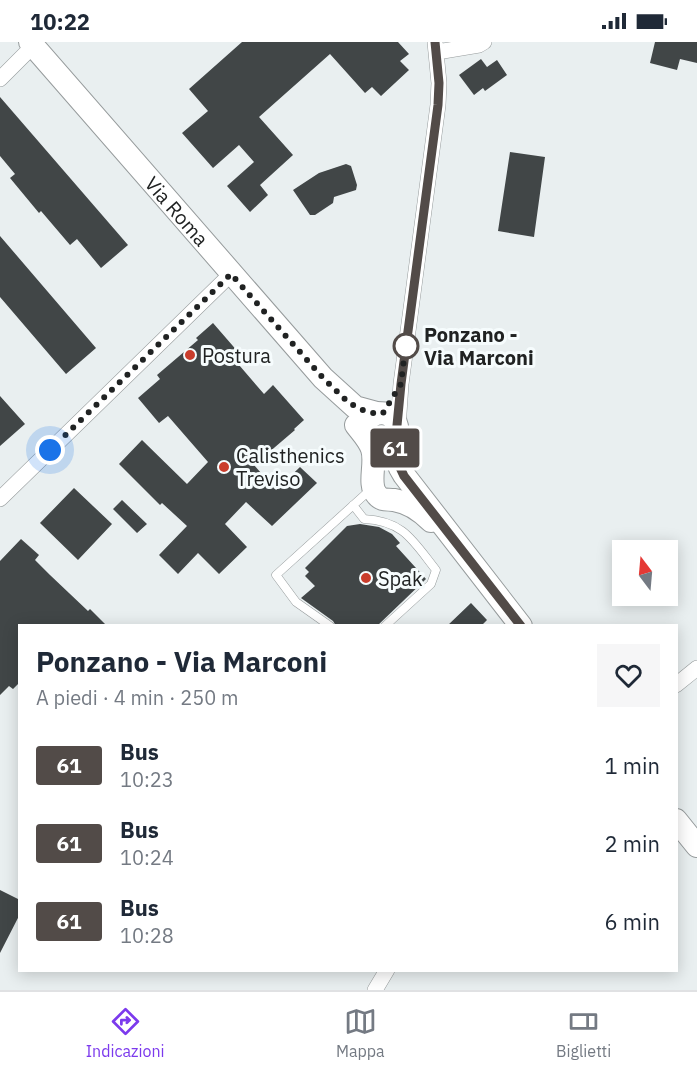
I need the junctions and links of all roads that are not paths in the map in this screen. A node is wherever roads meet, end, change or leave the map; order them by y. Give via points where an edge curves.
1 (484, 42) edge
2 (31, 44) edge
3 (436, 47) edge
4 (0, 79) edge
5 (231, 274) junction
6 (323, 378) junction
7 (391, 407) junction
8 (366, 437) junction
9 (373, 487) junction
10 (405, 493) junction
11 (0, 499) edge
12 (353, 505) junction
13 (327, 624) edge
14 (387, 624) edge
15 (519, 624) edge
16 (697, 668) edge
17 (678, 683) edge
18 (678, 822) edge
19 (697, 846) edge
20 (386, 972) edge
21 (375, 990) edge

1 - 3 street
2 - 4 street
2 - 5 main road, Via Roma
3 - 7 street via 438,105
5 - 6 main road, Via Roma
5 - 11 street
6 - 7 main road, Via Roma via 355,407
6 - 8 main road, Via Roma
7 - 8 main road via 372,415 365,423
7 - 10 main road via 395,452
8 - 9 main road via 374,455
9 - 10 main road via 383,499
9 - 12 lane
10 - 15 main road via 454,542
12 - 13 lane via 276,575 296,602
12 - 14 lane via 364,519 382,520 406,532 436,570 431,584
16 - 17 street
18 - 19 main road
20 - 21 street

